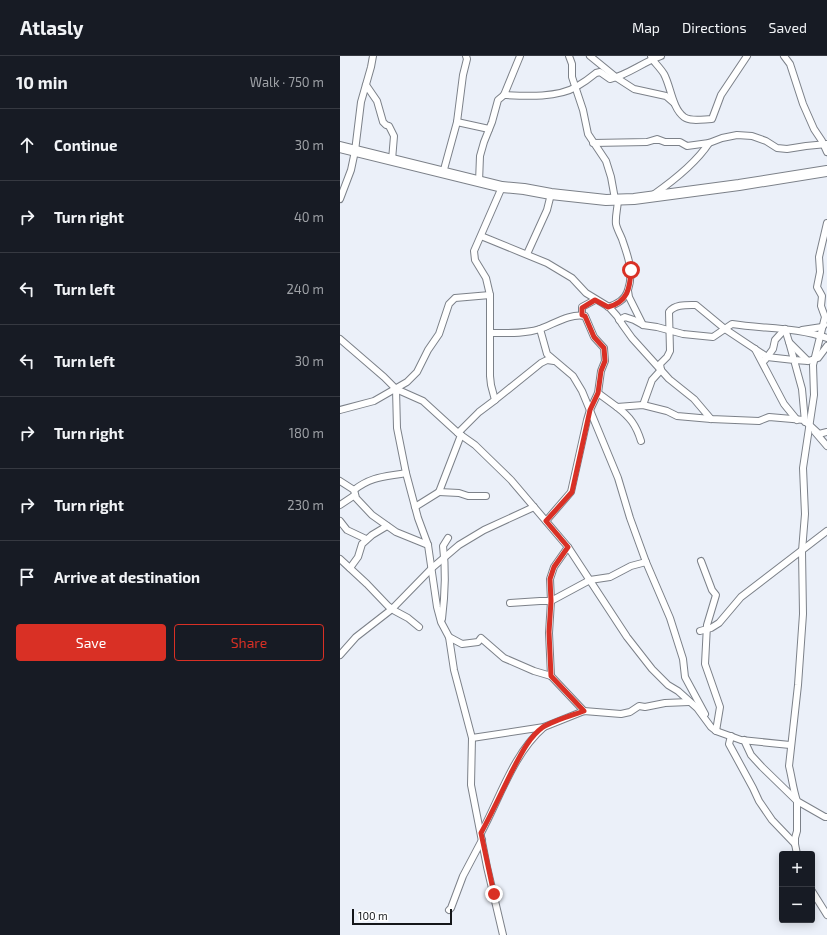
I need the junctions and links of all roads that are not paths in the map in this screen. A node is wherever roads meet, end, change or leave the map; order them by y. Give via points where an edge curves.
1 (373, 56) edge
2 (520, 56) edge
3 (569, 56) edge
4 (590, 56) edge
5 (661, 56) edge
6 (747, 56) edge
7 (784, 56) edge
8 (467, 57) edge
9 (652, 58) edge
10 (617, 78) junction
11 (366, 85) junction
12 (574, 88) junction
13 (504, 95) junction
14 (674, 103) junction
15 (457, 122) junction
16 (489, 129) junction
17 (593, 143) junction
18 (709, 143) junction
19 (825, 144) edge
20 (340, 147) edge
21 (355, 150) junction
22 (827, 152) edge
23 (392, 160) junction
24 (827, 171) edge
25 (443, 173) junction
26 (479, 182) junction
27 (502, 187) junction
28 (551, 194) junction
29 (650, 197) junction
30 (340, 199) edge
31 (616, 199) junction
32 (827, 222) edge
33 (825, 234) junction
34 (481, 236) junction
35 (827, 245) edge
36 (527, 254) junction
37 (628, 290) junction
38 (490, 295) junction
39 (595, 300) junction
40 (608, 307) junction
41 (582, 315) junction
42 (619, 320) junction
43 (643, 325) junction
44 (825, 325) edge
45 (540, 329) junction
46 (725, 329) junction
47 (785, 329) junction
48 (670, 330) junction
49 (792, 330) junction
50 (490, 333) junction
51 (820, 336) junction
52 (827, 338) edge
53 (340, 339) edge
54 (789, 342) junction
55 (827, 346) edge
56 (755, 349) junction
57 (767, 356) junction
58 (794, 360) junction
59 (554, 361) junction
60 (812, 362) junction
61 (762, 365) junction
62 (661, 370) junction
63 (396, 389) junction
64 (598, 393) junction
65 (495, 400) junction
66 (643, 405) junction
67 (617, 406) junction
68 (340, 410) edge
69 (590, 410) junction
70 (711, 420) junction
71 (797, 420) junction
72 (808, 424) junction
73 (827, 432) edge
74 (459, 434) junction
75 (641, 441) dead end
76 (827, 445) edge
77 (406, 473) junction
78 (340, 481) edge
79 (355, 492) junction
80 (439, 492) junction
81 (486, 496) dead end
82 (340, 505) edge
83 (415, 507) junction
84 (534, 507) junction
85 (340, 521) edge
86 (546, 521) junction
87 (387, 526) junction
88 (827, 532) edge
89 (448, 538) dead end
90 (366, 539) junction
91 (428, 545) junction
92 (568, 547) junction
93 (802, 551) junction
94 (444, 558) junction
95 (340, 559) edge
96 (701, 561) dead end
97 (646, 562) junction
98 (350, 568) junction
99 (432, 568) junction
100 (590, 580) junction
101 (551, 601) junction
102 (510, 603) dead end
103 (392, 609) junction
104 (441, 622) junction
105 (419, 627) dead end
106 (707, 629) junction
107 (700, 631) dead end
108 (449, 637) junction
109 (340, 655) edge
110 (551, 676) junction
111 (689, 702) junction
112 (584, 711) junction
113 (544, 727) junction
114 (714, 729) junction
115 (731, 736) junction
116 (472, 738) junction
117 (744, 740) junction
118 (790, 746) junction
119 (797, 801) junction
120 (826, 817) edge
121 (481, 837) junction
122 (795, 844) junction
123 (797, 851) edge
124 (815, 896) edge
125 (449, 910) dead end
126 (827, 915) edge
127 (503, 935) edge

1 - 11 street
2 - 13 street
3 - 12 street
4 - 10 street
5 - 9 street
6 - 14 street via 722,95 712,119 692,120 684,117
7 - 19 street via 790,64 814,129
8 - 15 street
9 - 10 street
9 - 14 street via 664,74
10 - 12 street via 606,78 600,72
10 - 14 street via 634,89 666,96
11 - 21 street via 361,102
11 - 23 street via 376,101 383,122 389,126 394,136
12 - 13 street via 537,96
12 - 17 street
13 - 16 street via 498,100
15 - 16 street
15 - 25 street
16 - 26 street via 480,156
17 - 18 street via 647,142 657,139 680,142 686,146
17 - 31 street via 606,161
18 - 19 street via 737,135 752,136 787,150
18 - 29 street via 702,154 684,171
19 - 22 street
20 - 21 highway
21 - 23 highway
21 - 30 street via 351,170
23 - 25 highway
24 - 29 highway
25 - 26 highway
26 - 27 highway
27 - 28 highway
27 - 34 street
28 - 31 highway
28 - 36 street via 547,210
29 - 31 highway
31 - 37 street via 616,225 631,270
32 - 33 street
33 - 35 street
33 - 44 street via 819,257 817,287 822,296 820,306 825,317
34 - 36 street
34 - 38 street via 474,255 486,278
36 - 39 street via 572,278
37 - 40 street via 621,301
37 - 43 street
38 - 50 street
38 - 63 street via 456,298 449,304 439,334 417,372
39 - 40 street
39 - 41 street via 582,308
40 - 42 street
41 - 45 street via 562,319
41 - 64 street via 585,316 594,337 604,348 605,361
42 - 43 street via 625,317
42 - 62 street
43 - 48 street
44 - 49 street
44 - 51 street
45 - 50 street via 517,333
45 - 59 street via 547,354
46 - 47 street via 732,324
46 - 48 street via 713,337
46 - 48 street via 696,305 671,309
46 - 56 street
47 - 49 street
47 - 54 street
47 - 57 street via 775,340
48 - 62 street via 670,351 660,364
49 - 51 street
50 - 65 street via 490,376
51 - 52 street
51 - 60 street
53 - 63 street
54 - 58 street
54 - 60 street
55 - 60 street
56 - 57 street
56 - 61 street
57 - 58 street
57 - 61 street
58 - 60 street
58 - 72 street
59 - 65 street via 547,360 541,363
59 - 69 street via 573,376
60 - 72 street via 814,395
61 - 71 street via 784,404
62 - 66 street via 652,380
62 - 70 street via 694,398
63 - 68 street via 374,401
63 - 74 street via 423,401
63 - 77 street via 397,428
64 - 67 street
64 - 69 street
65 - 74 street via 479,412
66 - 67 street
66 - 70 street via 677,416
67 - 75 street via 636,427
69 - 86 street via 572,492
69 - 97 street via 618,478
70 - 71 street via 759,421 770,417
71 - 72 street
72 - 73 street via 819,434
72 - 76 street
72 - 93 street via 803,468 805,514
74 - 80 street
74 - 84 street via 490,458
77 - 79 street via 375,478 363,483
77 - 83 street
78 - 79 street
79 - 82 street
79 - 87 street via 356,498
80 - 81 street
80 - 83 street
83 - 91 street
84 - 86 street
84 - 94 street via 484,530
85 - 90 street via 347,530
86 - 92 street
87 - 90 street
87 - 91 street
88 - 93 street
89 - 94 street via 442,546
90 - 98 street
91 - 99 street
92 - 100 street
92 - 101 street via 551,572
93 - 106 street via 741,597 719,623
93 - 118 street via 803,614
94 - 99 street
94 - 104 street
95 - 98 street
96 - 106 street via 716,595
97 - 100 street via 610,577
97 - 114 street via 670,618 683,659 685,677
98 - 103 street
99 - 103 street
99 - 104 street
100 - 101 street
100 - 111 street via 627,637 652,669
101 - 102 street
101 - 110 street
103 - 105 street
103 - 109 street via 356,637
104 - 108 street
106 - 107 street
106 - 114 street via 705,664 720,707
108 - 110 street via 462,644 478,642 481,638 504,658
108 - 116 street via 454,670
110 - 112 street
111 - 112 street via 639,706 621,714
111 - 114 street
112 - 113 street
113 - 116 street
113 - 121 street via 533,736 524,749
114 - 115 street
115 - 117 street
115 - 122 street via 729,744 759,801 772,820
116 - 121 street via 471,785
117 - 118 street
117 - 119 street via 751,755
118 - 119 street via 789,766
119 - 120 street
119 - 122 street
121 - 125 street
121 - 127 street
122 - 123 street
124 - 126 street

